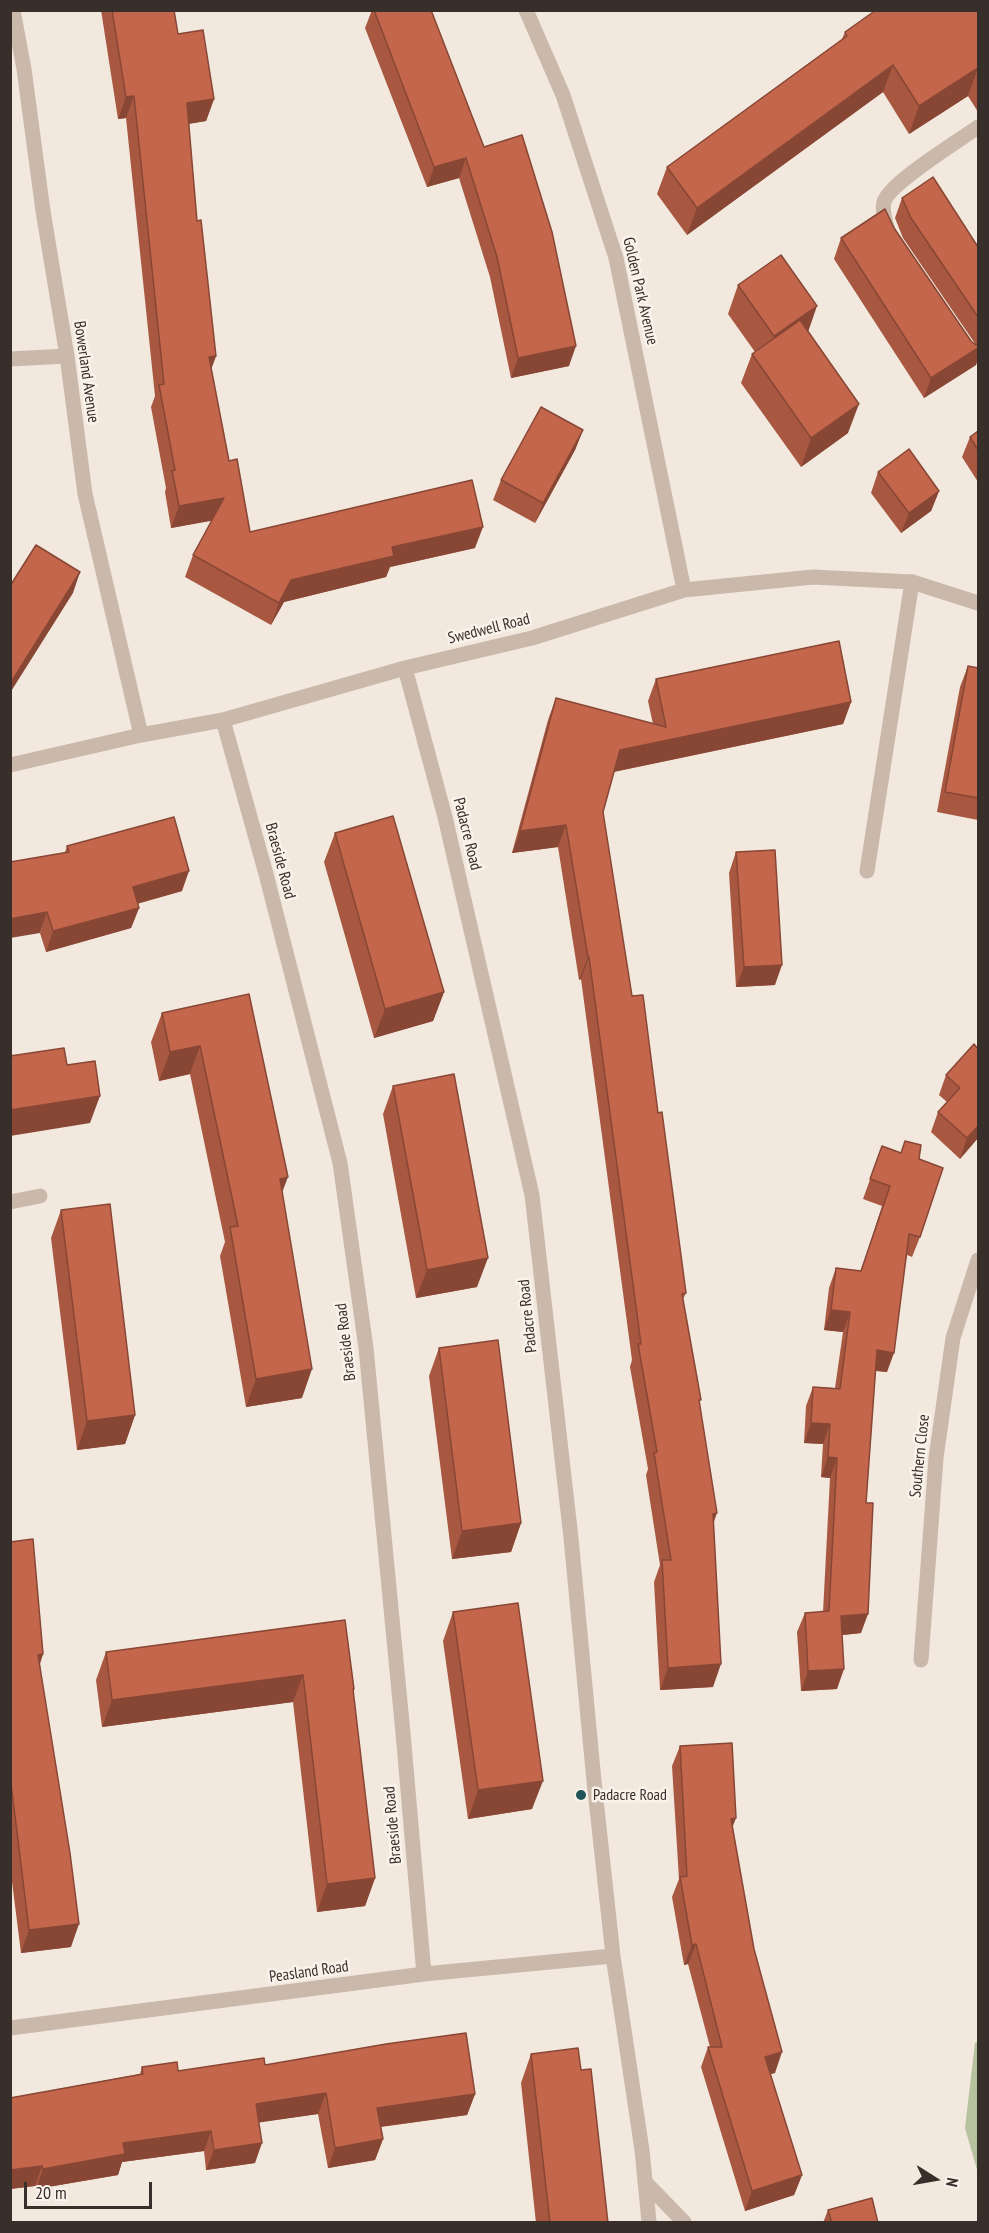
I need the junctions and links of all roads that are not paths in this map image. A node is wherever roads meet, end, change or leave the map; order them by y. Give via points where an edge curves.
1 (13, 10) edge
2 (526, 10) edge
3 (978, 127) edge
4 (895, 243) edge
5 (67, 356) junction
6 (10, 359) edge
7 (912, 582) junction
8 (684, 590) junction
9 (978, 603) edge
10 (405, 668) junction
11 (223, 720) junction
12 (141, 735) junction
13 (10, 765) edge
14 (867, 871) dead end
15 (40, 1196) dead end
16 (10, 1202) edge
17 (978, 1260) edge
18 (921, 1660) dead end
19 (613, 1956) junction
20 (424, 1974) junction
21 (10, 2028) edge
22 (645, 2182) junction
23 (649, 2223) edge
24 (684, 2223) edge

1 - 5 street, Bowerland Avenue
2 - 8 street, Golden Park Avenue via 563,95 616,258
3 - 4 street via 897,184 884,202 885,224
5 - 6 street
5 - 12 street, Bowerland Avenue via 85,495
7 - 8 street, Swedwell Road via 813,577
7 - 9 street, Swedwell Road
7 - 14 street
8 - 10 street, Swedwell Road via 532,638
10 - 11 street, Swedwell Road
10 - 19 street, Padacre Road via 448,828 532,1195
11 - 12 street, Swedwell Road
11 - 20 street, Braeside Road via 340,1163 366,1348
12 - 13 street, Swedwell Road
15 - 16 street
17 - 18 street, Southern Close via 953,1338 936,1458
19 - 20 street, Peasland Road
19 - 22 street, Padacre Road
20 - 21 street, Peasland Road
22 - 23 street, Padacre Road
22 - 24 street

